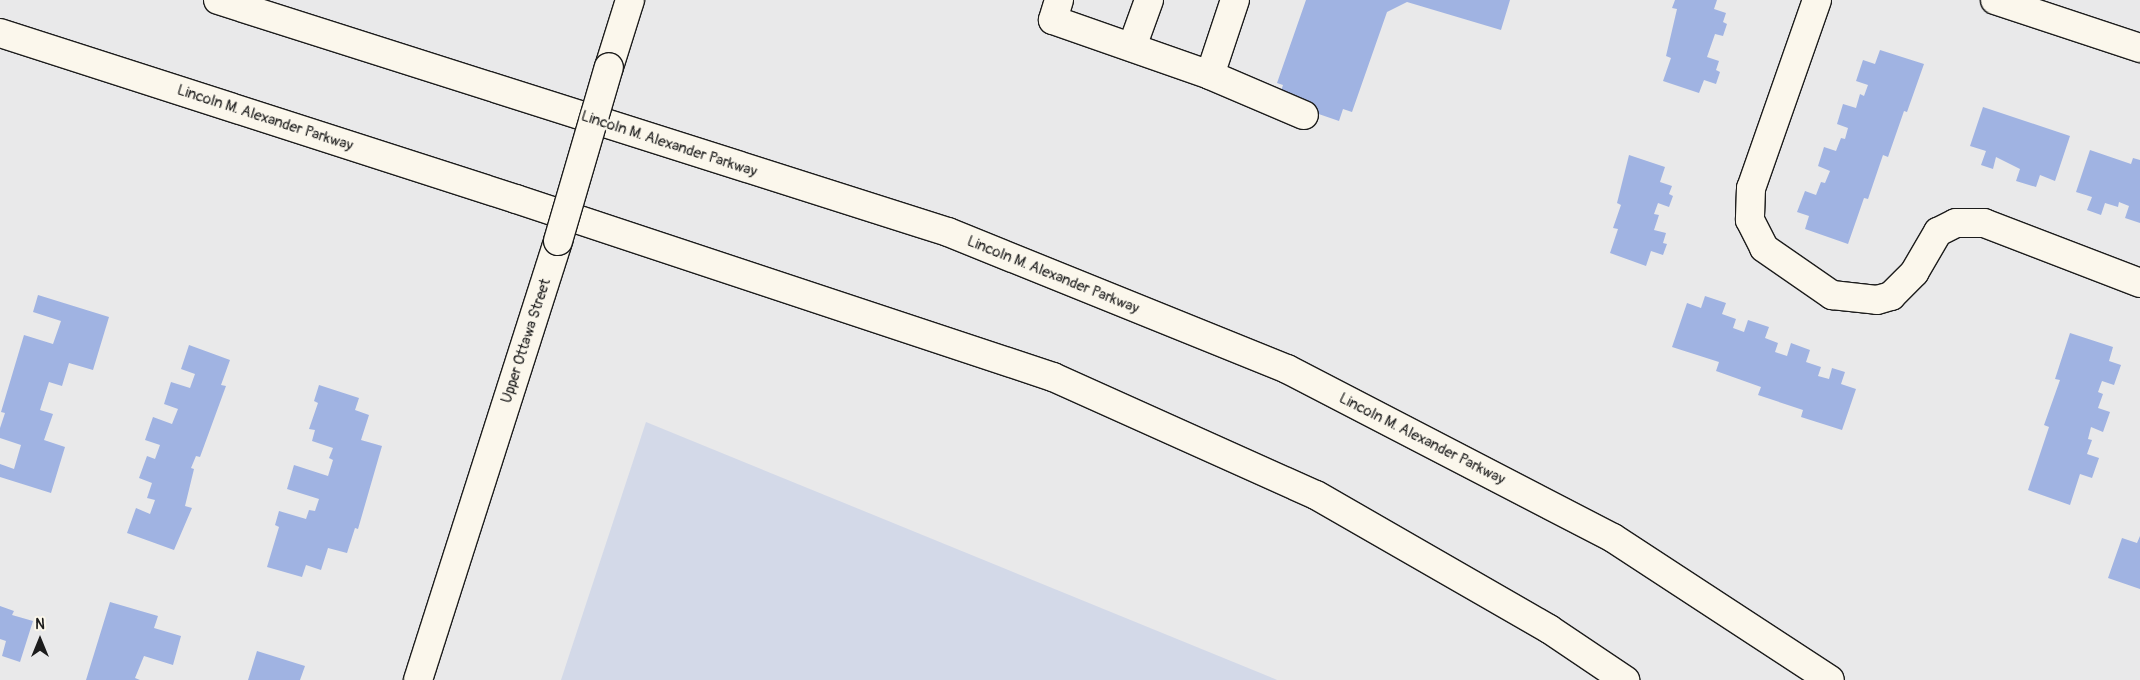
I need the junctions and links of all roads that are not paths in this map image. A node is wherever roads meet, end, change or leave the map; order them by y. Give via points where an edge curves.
1 (218, 0) edge
2 (630, 0) edge
3 (1059, 0) edge
4 (1149, 0) edge
5 (1235, 0) edge
6 (1817, 0) edge
7 (1994, 0) edge
8 (0, 33) edge
9 (1132, 47) junction
10 (2140, 48) edge
11 (1210, 75) junction
12 (1304, 115) dead end
13 (2140, 283) edge
14 (418, 680) edge
15 (1625, 680) edge
16 (1830, 680) edge

1 - 16 main road, Lincoln M. Alexander Parkway via 948,232 1287,369 1613,538
2 - 14 main road, Upper Ottawa Street, bridge via 558,241
3 - 9 main road via 1053,20
4 - 9 main road
5 - 11 main road
6 - 13 main road via 1750,188 1750,220 1764,248 1832,294 1877,300 1891,296 1914,273 1938,232 1956,223 1984,223
7 - 10 main road
8 - 15 main road, Lincoln M. Alexander Parkway via 1053,377 1316,495 1549,628
9 - 11 main road
11 - 12 main road

